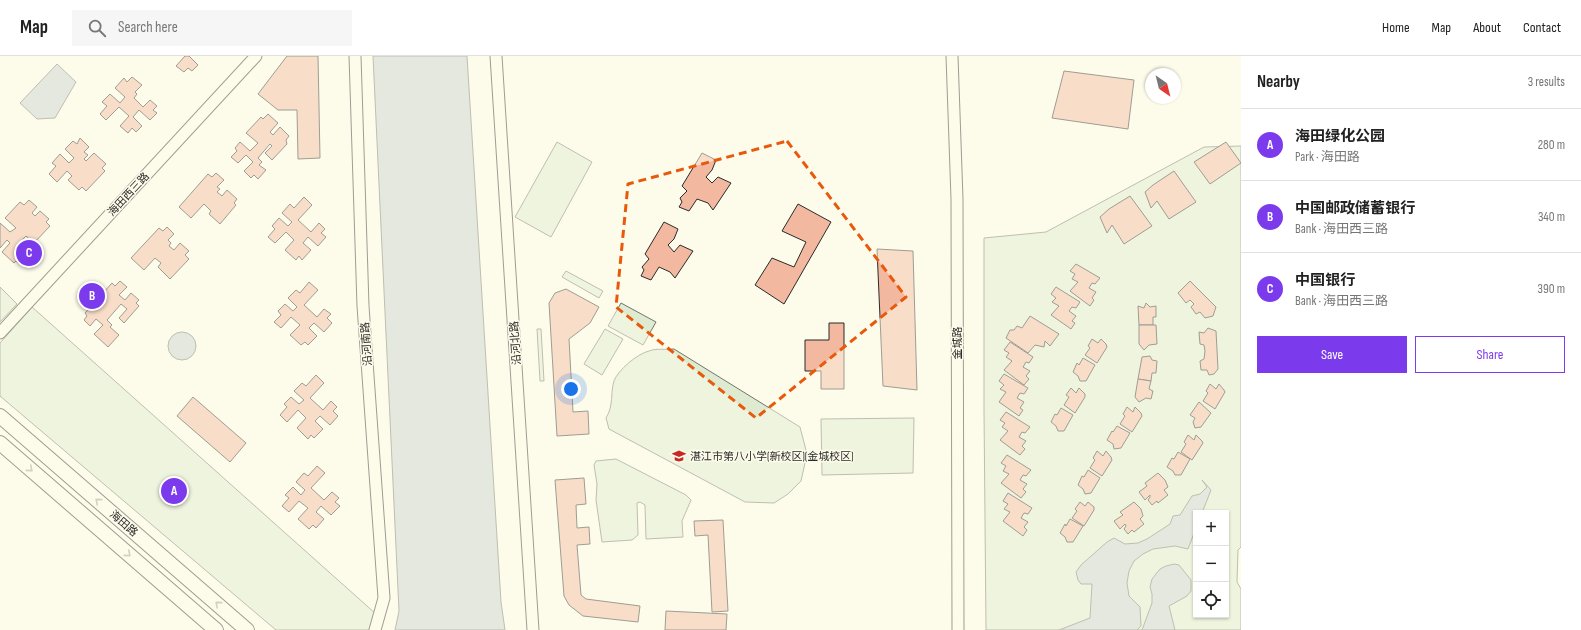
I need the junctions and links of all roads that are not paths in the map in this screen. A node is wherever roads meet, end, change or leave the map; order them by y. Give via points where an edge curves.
1 (256, 56) edge
2 (355, 56) edge
3 (496, 56) edge
4 (952, 56) edge
5 (0, 333) edge
6 (0, 416) edge
7 (0, 443) edge
8 (216, 630) edge
9 (247, 630) edge
10 (375, 630) edge
11 (533, 630) edge
12 (958, 630) edge

1 - 5 street, 海田西三路
2 - 10 street, 沿河南路 via 363,306 384,598
3 - 11 street, 沿河北路
4 - 12 street, 金城路 via 957,199
9 -> 6 main road, 海田路
7 -> 8 main road, 海田路

